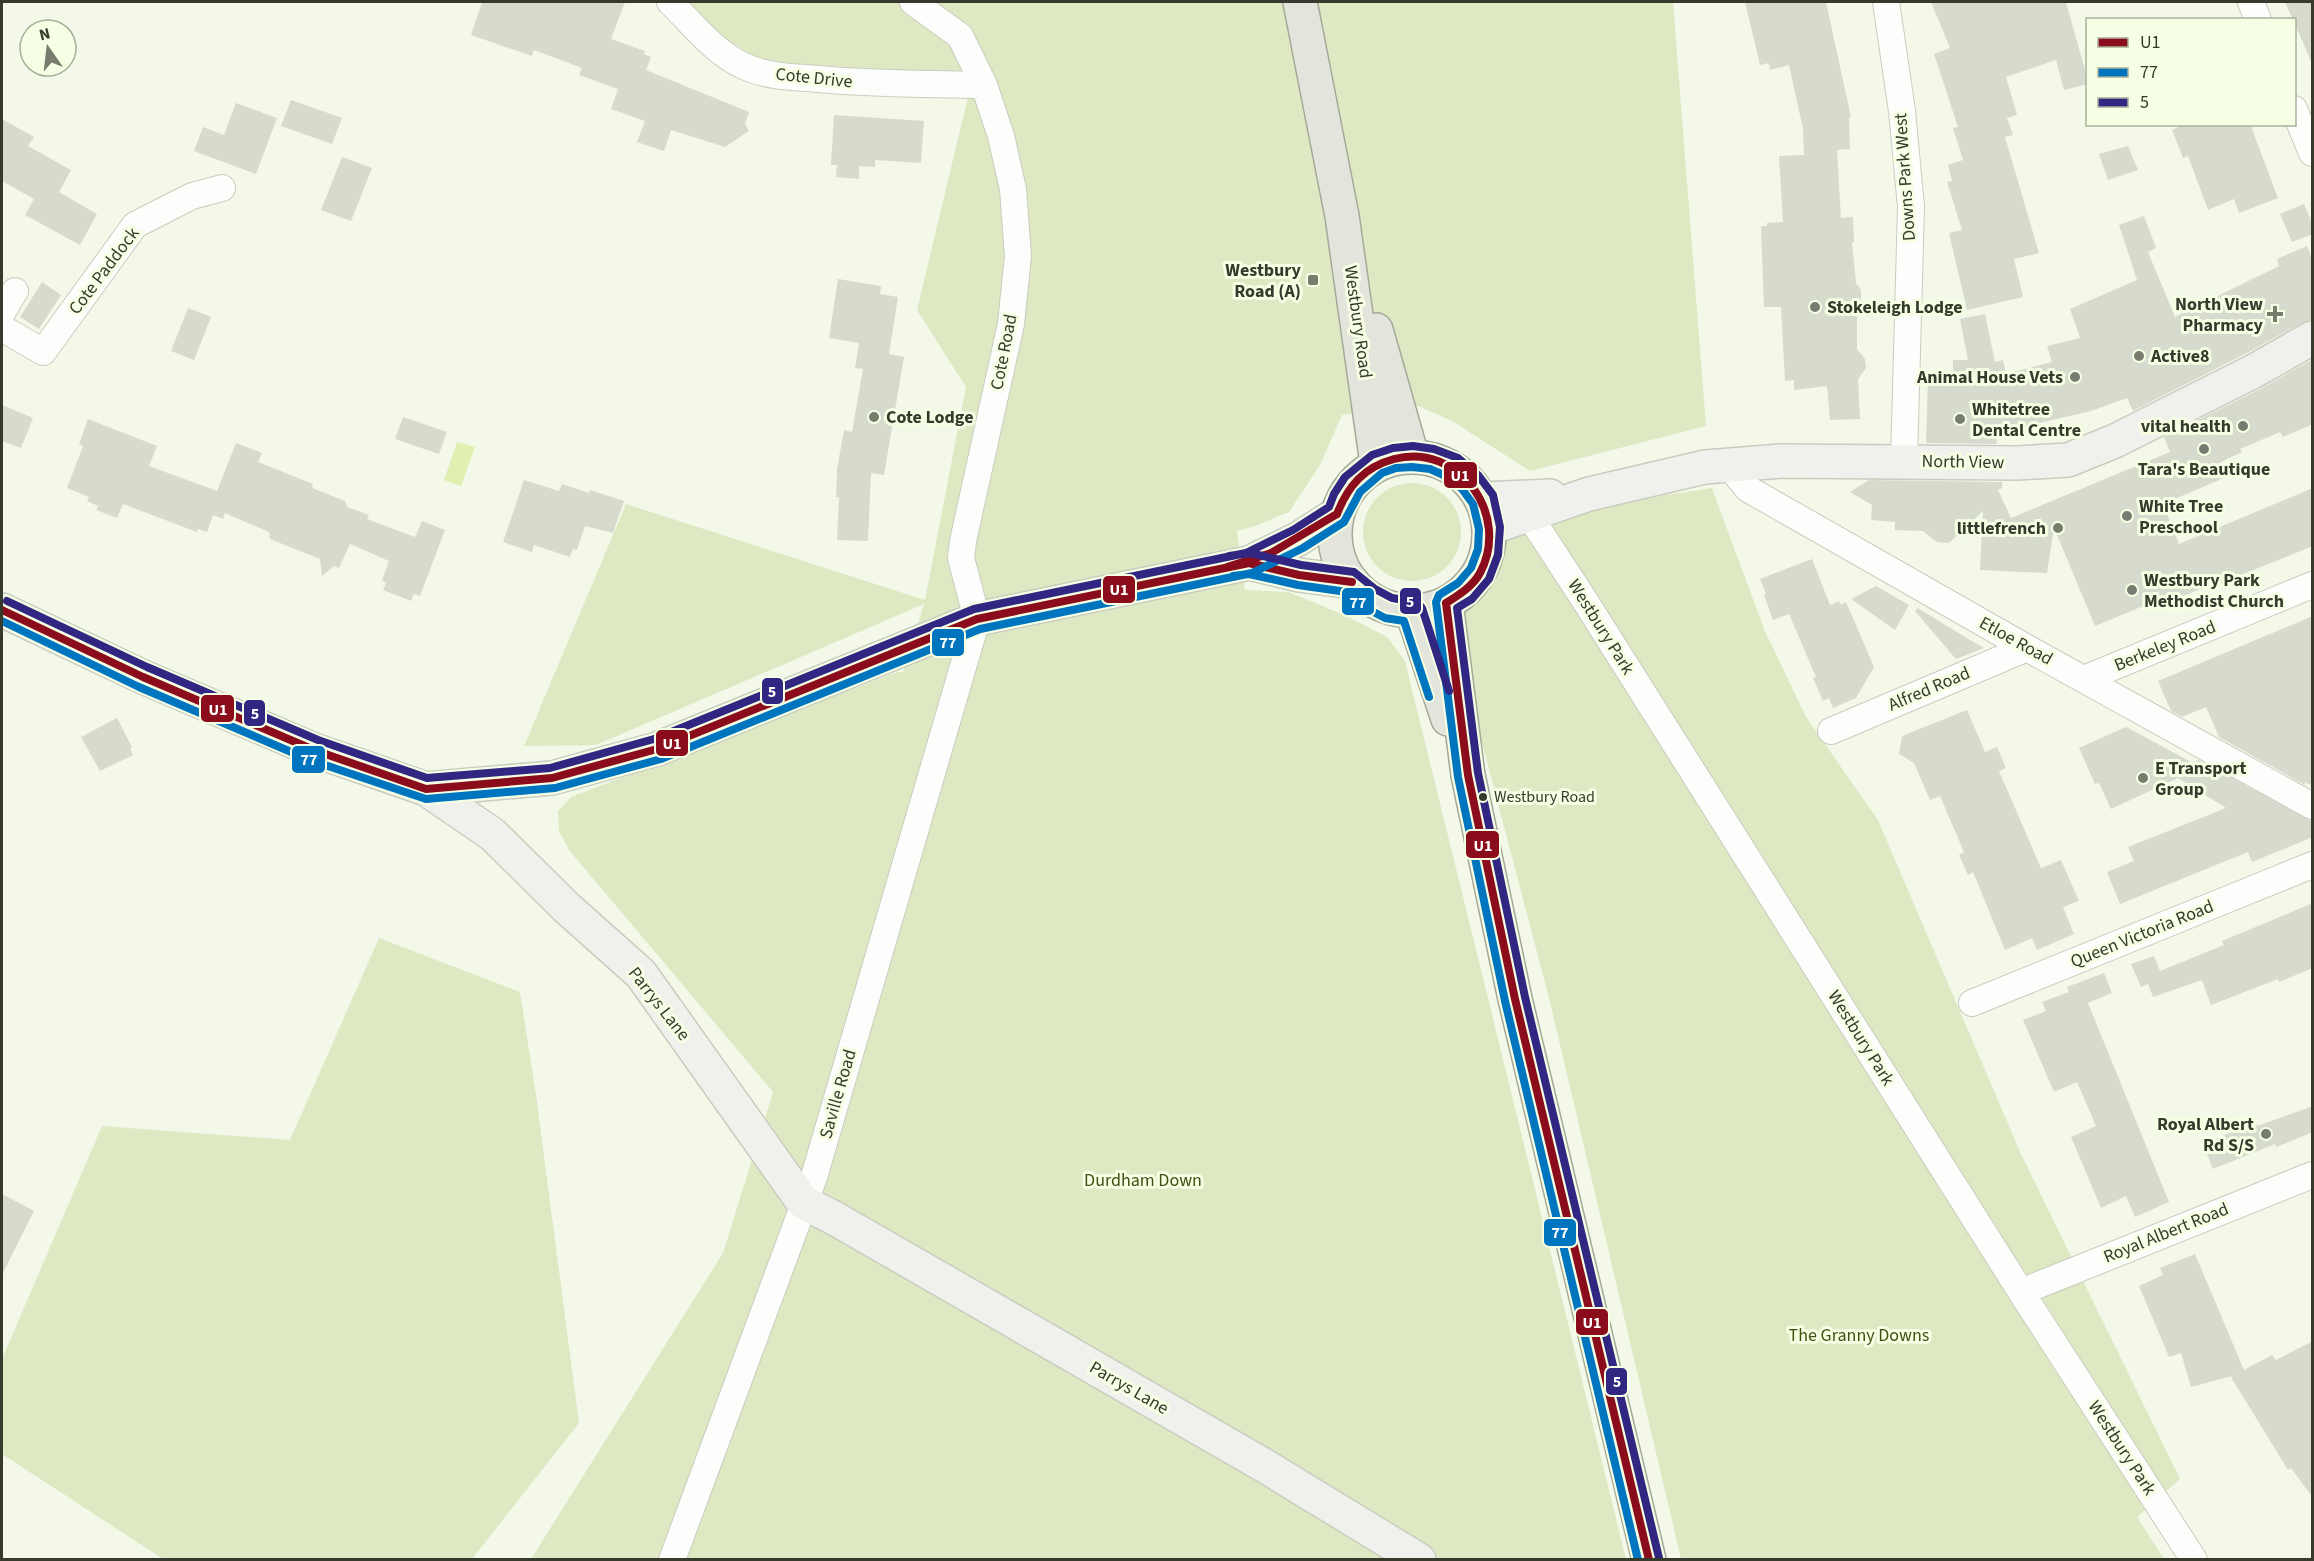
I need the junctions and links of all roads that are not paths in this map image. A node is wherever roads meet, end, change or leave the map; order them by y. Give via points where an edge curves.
1 (670, 2) edge
2 (913, 2) edge
3 (1300, 2) edge
4 (1886, 2) edge
5 (2251, 2) edge
6 (2257, 18) edge
7 (984, 85) junction
8 (2296, 111) edge
9 (2313, 153) edge
10 (222, 188) dead end
11 (1342, 216) junction
12 (15, 291) dead end
13 (2, 313) edge
14 (2, 328) edge
15 (2313, 338) edge
16 (1412, 456) junction
17 (1904, 461) junction
18 (1377, 464) junction
19 (1728, 465) junction
20 (1589, 494) junction
21 (1337, 514) junction
22 (1487, 514) junction
23 (1529, 515) junction
24 (1249, 563) junction
25 (1352, 582) junction
26 (2313, 585) edge
27 (1446, 603) junction
28 (2, 610) edge
29 (1412, 611) junction
30 (977, 619) junction
31 (2026, 648) junction
32 (2084, 679) junction
33 (1831, 731) dead end
34 (1468, 775) junction
35 (426, 789) junction
36 (2313, 806) edge
37 (2313, 866) edge
38 (1972, 1003) dead end
39 (2313, 1175) edge
40 (808, 1189) junction
41 (2021, 1292) junction
42 (672, 1560) edge
43 (1419, 1560) edge
44 (1649, 1560) edge
45 (2194, 1560) edge

1 - 7 street, Cote Drive via 722,53 767,73 866,83
2 - 7 street, Cote Road via 960,36
3 - 11 main road, Westbury Road
4 - 17 street, Downs Park West via 1911,207
5 - 6 street
7 - 30 street, Cote Road via 1014,189 1018,256 1011,324 963,541 962,558
8 - 9 street
10 - 14 street, Cote Paddock via 192,196 135,225 43,352
11 - 16 main road, Westbury Road
11 - 18 main road, Westbury Road
12 - 13 street
15 - 17 main road, North View via 2115,441 2068,459 2017,463
16 - 18 main road
16 - 22 main road via 1454,468 1470,482
17 - 19 main road, North View
18 - 21 main road via 1352,485
19 - 20 main road, North View
19 - 31 street, Etloe Road via 1748,489
20 - 22 main road, North View
20 - 23 main road, North View
21 - 24 main road, Parrys Lane
21 - 25 main road via 1336,550
22 - 23 main road, North View
22 - 27 main road via 1488,551 1480,573 1465,591
23 - 41 street, Westbury Park
24 - 25 main road, Parrys Lane
24 - 30 main road, Parrys Lane
25 - 29 main road via 1369,598 1389,608
26 - 32 street, Berkeley Road
27 - 29 main road
27 - 34 main road
28 - 35 main road, Parrys Lane via 142,677 314,750
29 - 34 main road
30 - 35 main road, Parrys Lane via 657,749 552,778
30 - 40 street, Saville Road
31 - 32 street, Etloe Road
31 - 33 street, Alfred Road
32 - 36 street, Etloe Road
34 - 44 main road via 1515,999
35 - 40 main road, Parrys Lane via 492,834 641,975
37 - 38 street, Queen Victoria Road
39 - 41 street, Royal Albert Road
40 - 42 street, Saville Road
40 - 43 main road, Parrys Lane via 836,1219 1265,1466
41 - 45 street, Westbury Park

